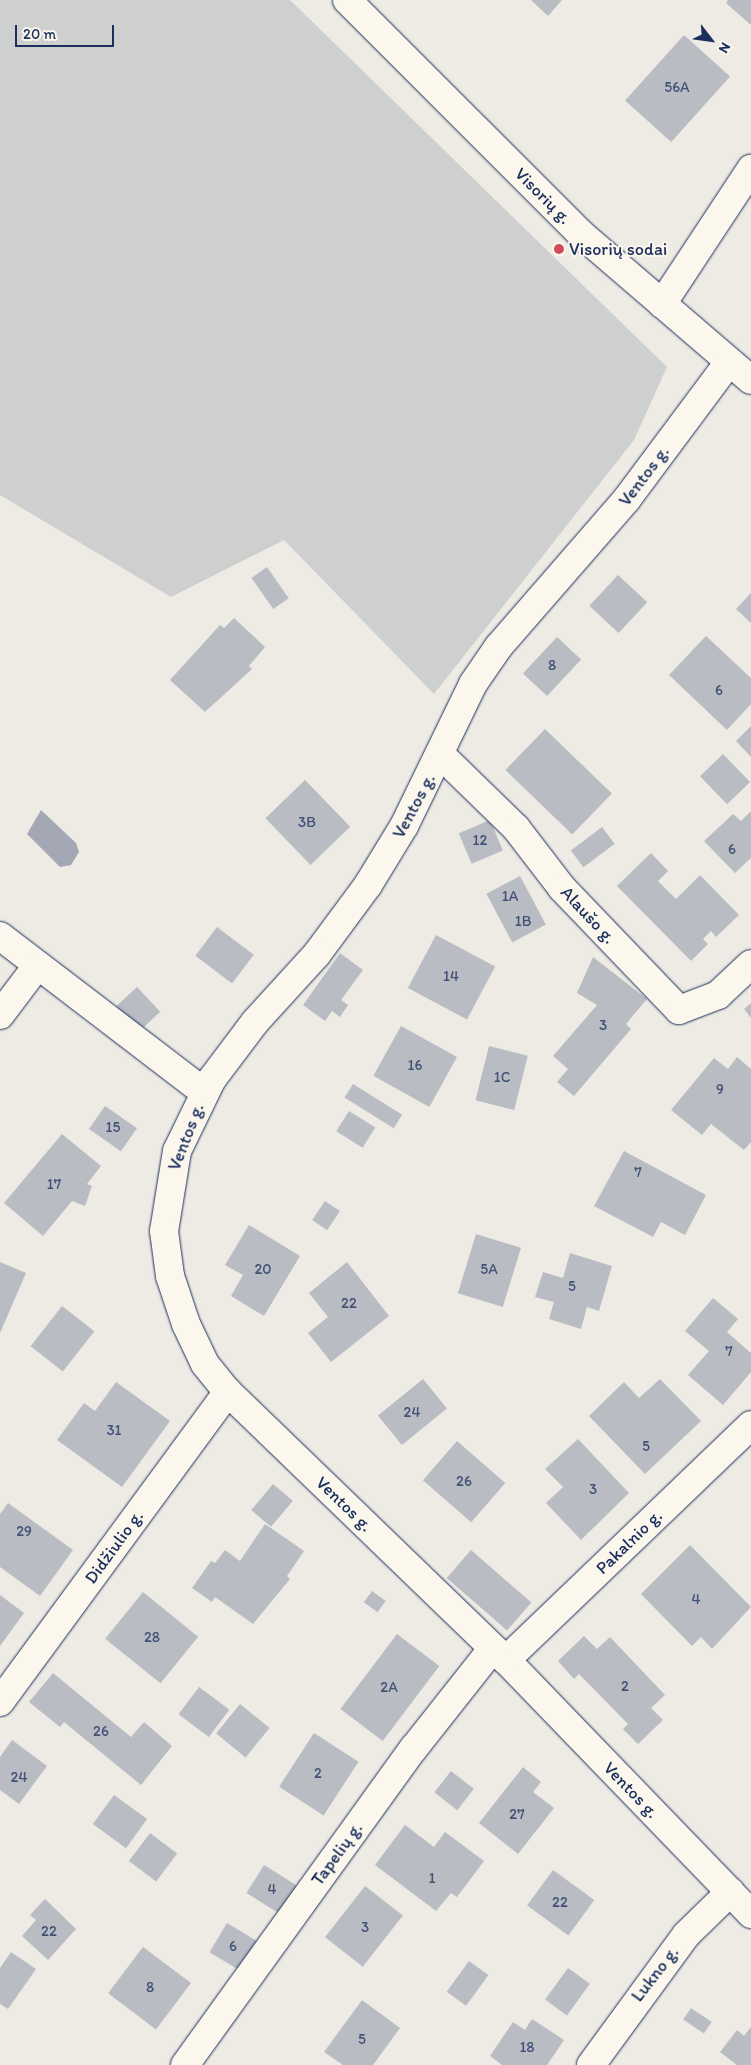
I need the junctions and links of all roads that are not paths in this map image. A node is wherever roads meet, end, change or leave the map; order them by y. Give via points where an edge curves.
1 (347, 0) edge
2 (751, 169) edge
3 (662, 304) junction
4 (729, 362) junction
5 (751, 380) edge
6 (441, 755) junction
7 (0, 936) edge
8 (751, 964) edge
9 (37, 966) junction
10 (0, 1015) edge
11 (204, 1092) junction
12 (228, 1392) junction
13 (751, 1424) edge
14 (500, 1654) junction
15 (0, 1702) edge
16 (745, 1906) edge
17 (185, 2065) edge
18 (590, 2065) edge

1 - 3 street, Visorių g. via 580,233
2 - 3 street
3 - 4 street, Visorių g.
4 - 5 street, Visorių g.
4 - 6 street, Ventos g. via 627,499 499,646 473,684
6 - 8 street, Alaušo g. via 516,828 562,888 679,1010 718,995
6 - 11 street, Ventos g. via 368,885
7 - 9 street
9 - 10 street
9 - 11 street
11 - 12 street, Ventos g. via 177,1151 164,1231 170,1276 188,1329 205,1364
12 - 14 street, Ventos g.
12 - 15 street, Didžiulio g.
13 - 14 street, Pakalnio g.
14 - 16 street, Ventos g.
14 - 17 street, Tapelių g. via 414,1748
16 - 18 street, Lukno g. via 686,1936

